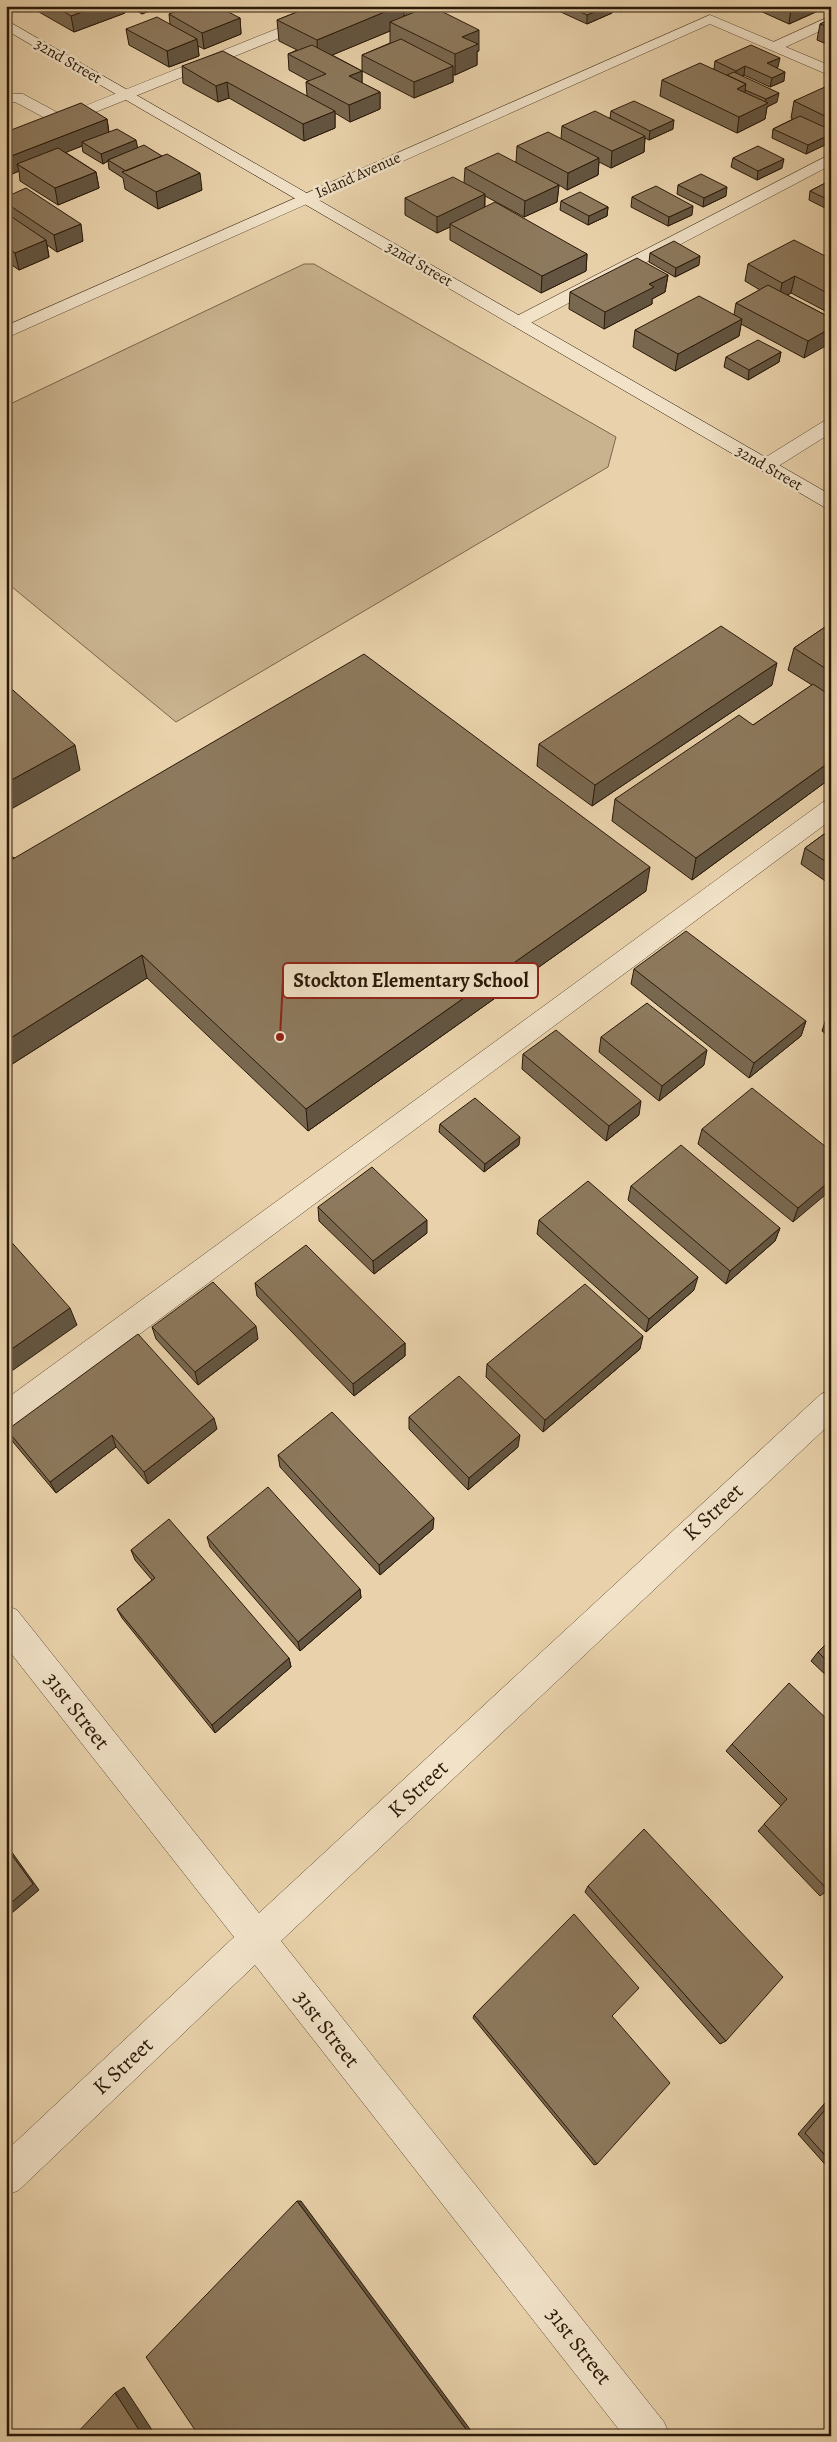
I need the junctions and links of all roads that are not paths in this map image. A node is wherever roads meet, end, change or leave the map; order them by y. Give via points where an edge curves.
1 (347, 6) edge
2 (831, 20) edge
3 (6, 24) edge
4 (774, 47) junction
5 (831, 72) edge
6 (12, 82) dead end
7 (126, 95) junction
8 (12, 97) edge
9 (61, 121) junction
10 (6, 143) edge
11 (831, 159) edge
12 (306, 199) junction
13 (519, 322) junction
14 (6, 333) edge
15 (831, 425) edge
16 (765, 466) junction
17 (831, 504) edge
18 (831, 808) edge
19 (831, 1403) edge
20 (6, 1416) edge
21 (6, 1621) edge
22 (257, 1941) junction
23 (6, 2177) edge
24 (650, 2436) edge

1 - 7 street
2 - 4 street
3 - 7 street, 32nd Street
4 - 5 street
4 - 12 street, Island Avenue via 710,19
6 - 8 street via 16,87
7 - 9 street
7 - 12 street, 32nd Street
8 - 9 street
9 - 10 street
11 - 13 street
12 - 13 street, 32nd Street
12 - 14 street, Island Avenue
13 - 16 street, 32nd Street
15 - 16 street
16 - 17 street, 32nd Street
18 - 20 street
19 - 22 street, K Street
21 - 22 street, 31st Street
22 - 23 street, K Street
22 - 24 street, 31st Street

